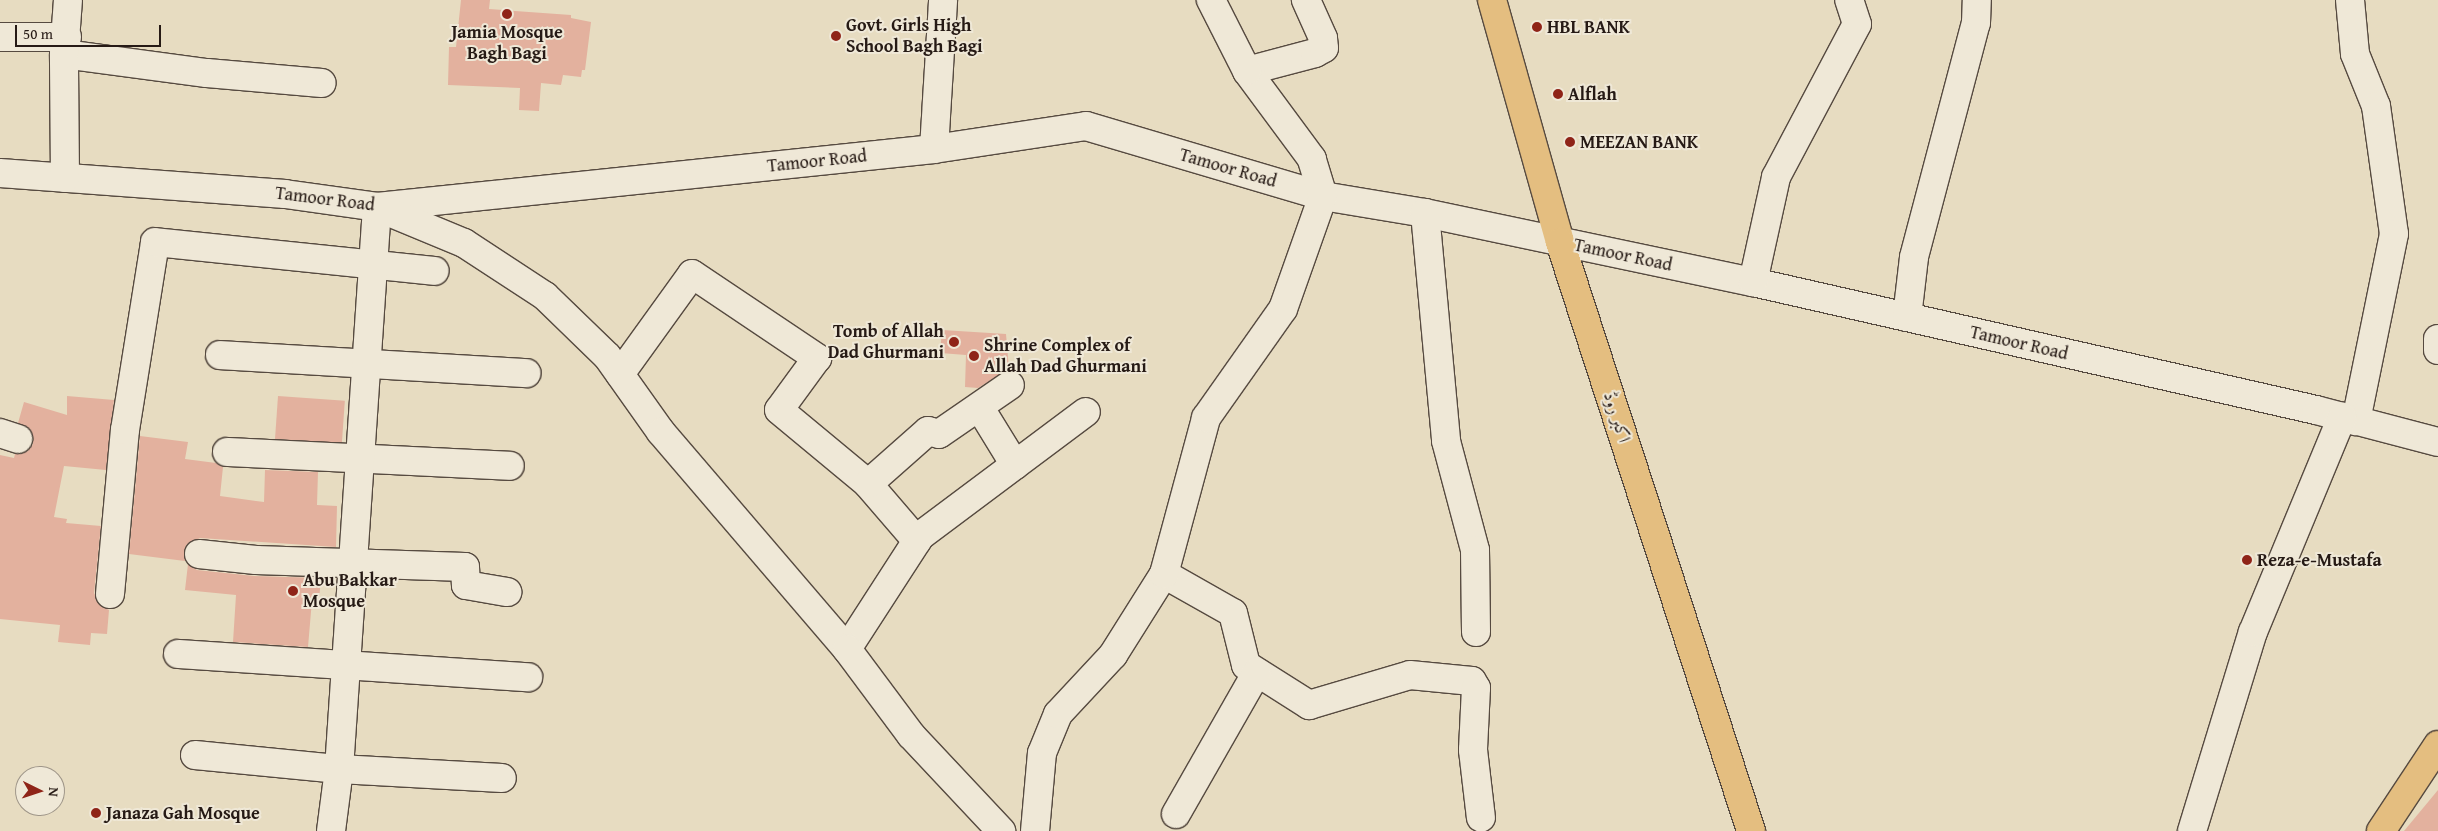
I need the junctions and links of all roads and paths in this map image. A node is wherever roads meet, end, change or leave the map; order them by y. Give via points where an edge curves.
1 (68, 0) edge
2 (943, 0) edge
3 (1211, 0) edge
4 (1306, 0) edge
5 (1492, 0) edge
6 (1849, 0) edge
7 (1977, 0) edge
8 (2350, 0) edge
9 (0, 37) edge
10 (65, 46) junction
11 (1247, 71) junction
12 (322, 83) dead end
13 (934, 149) junction
14 (0, 173) edge
15 (65, 178) junction
16 (1323, 196) junction
17 (377, 206) junction
18 (1425, 213) junction
19 (1560, 242) junction
20 (373, 265) junction
21 (435, 271) dead end
22 (1752, 282) junction
23 (1907, 318) junction
24 (2438, 339) edge
25 (2438, 350) edge
26 (220, 355) dead end
27 (366, 362) junction
28 (526, 373) dead end
29 (620, 374) junction
30 (1010, 385) dead end
31 (980, 408) junction
32 (1086, 412) dead end
33 (2349, 419) junction
34 (2438, 442) edge
35 (227, 452) dead end
36 (359, 457) junction
37 (1015, 465) junction
38 (510, 466) dead end
39 (868, 484) junction
40 (917, 541) junction
41 (199, 554) dead end
42 (352, 562) junction
43 (1164, 574) junction
44 (507, 592) dead end
45 (110, 594) dead end
46 (1476, 632) dead end
47 (847, 649) junction
48 (178, 654) dead end
49 (345, 664) junction
50 (1257, 672) junction
51 (528, 677) dead end
52 (2438, 745) edge
53 (195, 755) dead end
54 (339, 769) junction
55 (502, 778) dead end
56 (1176, 814) dead end
57 (1481, 818) dead end
58 (332, 831) edge
59 (1001, 831) edge
60 (1035, 831) edge
61 (1751, 831) edge
62 (2192, 831) edge
63 (2380, 831) edge

1 - 10 street
2 - 13 street
3 - 11 street
4 - 11 street via 1324,38 1324,48 1315,54
5 - 19 main road, اکبر روڈ
6 - 22 street via 1857,24 1776,177
7 - 23 street via 1976,23 1914,258
8 - 33 street via 2355,54 2376,106 2394,234
9 - 10 street
10 - 12 street via 207,73
10 - 15 street
11 - 16 street via 1312,159
13 - 16 street, Tamoor Road via 1086,126
13 - 17 street, Tamoor Road
14 - 15 street, Tamoor Road
15 - 17 street, Tamoor Road via 286,194
16 - 18 street, Tamoor Road
16 - 43 street via 1284,309 1206,418
17 - 20 street
17 - 29 street via 464,243 545,296 607,356
18 - 19 street, Tamoor Road
18 - 46 street via 1446,442 1475,550
19 - 22 street, Tamoor Road
19 - 61 main road, اکبر روڈ
20 - 21 street
20 - 27 street
20 - 45 street via 155,242 125,430
22 - 23 street, Tamoor Road
23 - 33 street, Tamoor Road
24 - 25 street
26 - 27 street
27 - 28 street
27 - 36 street
29 - 39 street via 692,274 817,358 779,410
29 - 47 street via 661,432
30 - 31 street
31 - 37 street
31 - 39 street via 939,434 928,431
32 - 37 street
33 - 34 street, Tamoor Road
33 - 62 street via 2253,632
35 - 36 street
36 - 38 street
36 - 42 street
37 - 40 street
39 - 40 street
40 - 47 street
41 - 42 street via 256,560
42 - 44 street via 465,567 466,586
42 - 49 street
43 - 50 street via 1233,613 1246,665
43 - 60 street via 1113,655 1058,714 1042,753
47 - 59 street via 910,735
48 - 49 street
49 - 51 street
49 - 54 street
50 - 56 street
50 - 57 street via 1308,705 1410,675 1472,681 1476,688 1473,750
52 - 63 main road
53 - 54 street
54 - 55 street
54 - 58 street

